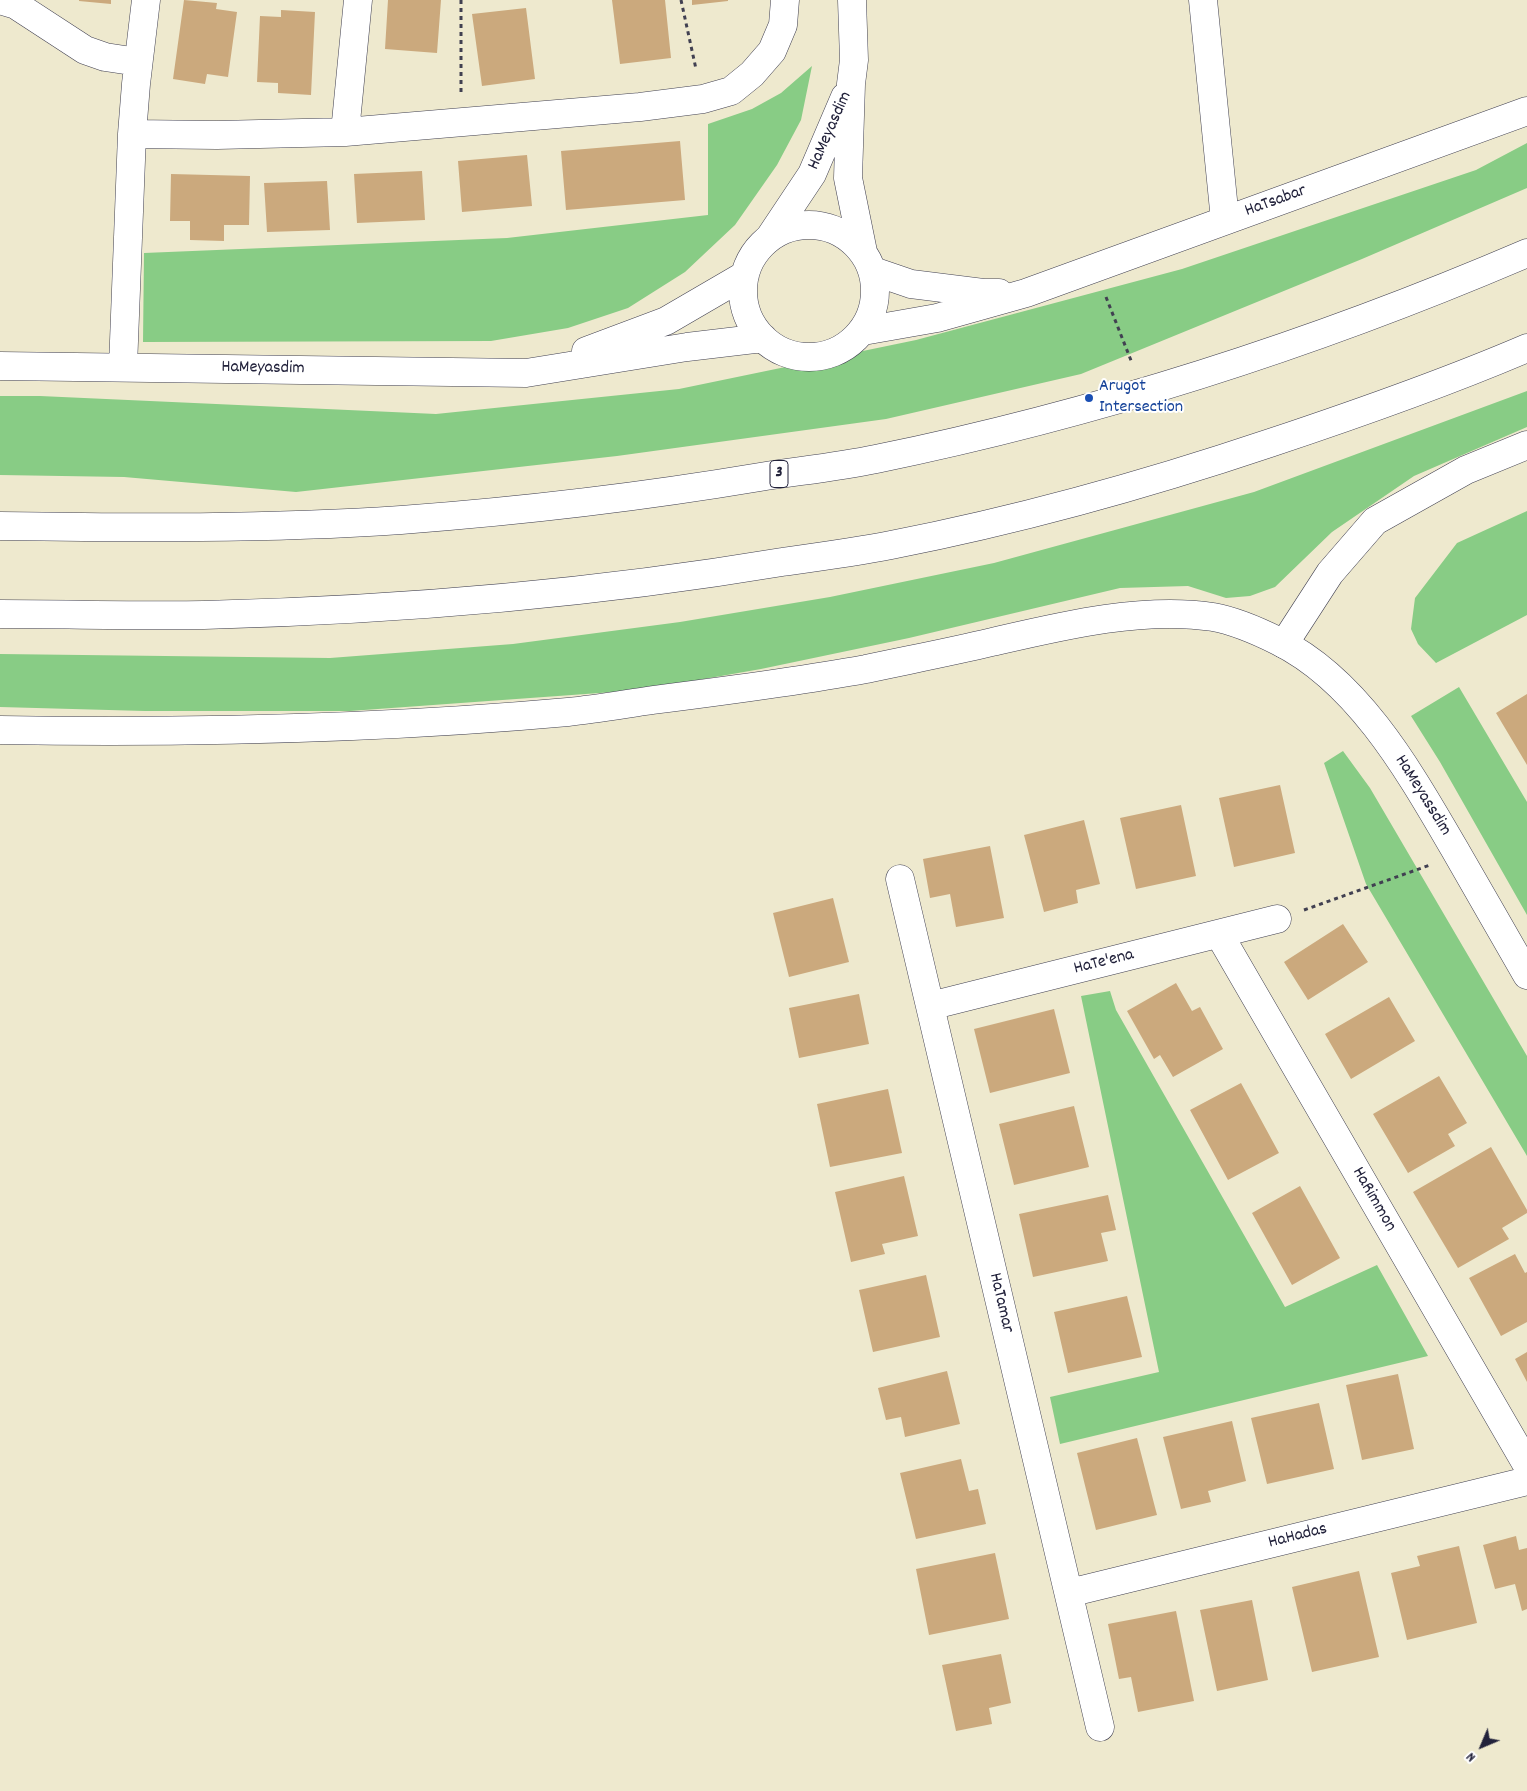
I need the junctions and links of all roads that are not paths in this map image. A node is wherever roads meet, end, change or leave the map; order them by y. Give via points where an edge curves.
1 (0, 0) edge
2 (146, 0) edge
3 (358, 0) edge
4 (785, 0) edge
5 (852, 0) edge
6 (1203, 0) edge
7 (138, 62) junction
8 (851, 84) junction
9 (1527, 111) edge
10 (345, 132) junction
11 (132, 134) junction
12 (1225, 220) junction
13 (770, 237) junction
14 (1527, 253) edge
15 (868, 262) junction
16 (745, 275) junction
17 (1026, 293) junction
18 (863, 331) junction
19 (762, 338) junction
20 (1527, 348) edge
21 (0, 366) edge
22 (123, 367) junction
23 (526, 373) junction
24 (1527, 444) edge
25 (0, 526) edge
26 (0, 614) edge
27 (1284, 644) junction
28 (0, 730) edge
29 (900, 879) dead end
30 (1277, 919) road end
31 (1219, 934) junction
32 (1527, 975) edge
33 (930, 1006) junction
34 (1527, 1466) edge
35 (1527, 1481) edge
36 (1069, 1593) junction
37 (1100, 1727) dead end

1 - 7 main road via 16,4 85,50
2 - 7 main road
3 - 10 main road
4 - 10 main road via 783,25 772,51 752,74 730,91 703,99 640,107
5 - 8 main road via 854,60
6 - 12 main road
7 - 11 main road
8 - 13 main road, HaMeyasdim via 812,174
8 - 15 main road, HaMeyasdim via 848,178
9 - 12 main road, HaTsabar
10 - 11 main road
11 - 22 main road
12 - 17 main road, HaTsabar
13 - 15 main road via 788,228 809,224 830,228 848,237
13 - 16 main road via 754,254
14 - 25 main road, 3 via 1360,320 1186,379 978,437 871,460 674,492 400,520 143,528
15 - 17 main road, HaTsabar via 911,284 983,293
15 - 18 main road via 876,291 872,312
16 - 19 main road via 743,297 749,319
16 - 23 main road, HaMeyasdim via 666,321
17 - 18 main road, HaTsabar via 937,318
18 - 19 main road via 846,346 810,357 781,351
19 - 23 main road, HaMeyasdim via 687,346
20 - 26 main road via 1391,403 1213,462 998,522 888,546 677,579 406,606 204,615
21 - 22 main road, HaMeyasdim
22 - 23 main road, HaMeyasdim
24 - 27 main road via 1466,470 1375,520 1330,573
27 - 28 main road, HaMeyassdim via 1216,618 1170,614 1051,628 910,660 778,684 572,712 443,722 248,730
27 - 32 main road, HaMeyassdim via 1316,665 1345,691 1406,768
29 - 33 main road, HaTamar
30 - 31 main road, HaTe'ena
31 - 33 main road, HaTe'ena
31 - 34 main road, HaRimmon
33 - 36 main road, HaTamar
35 - 36 main road, HaHadas
36 - 37 main road, HaTamar

